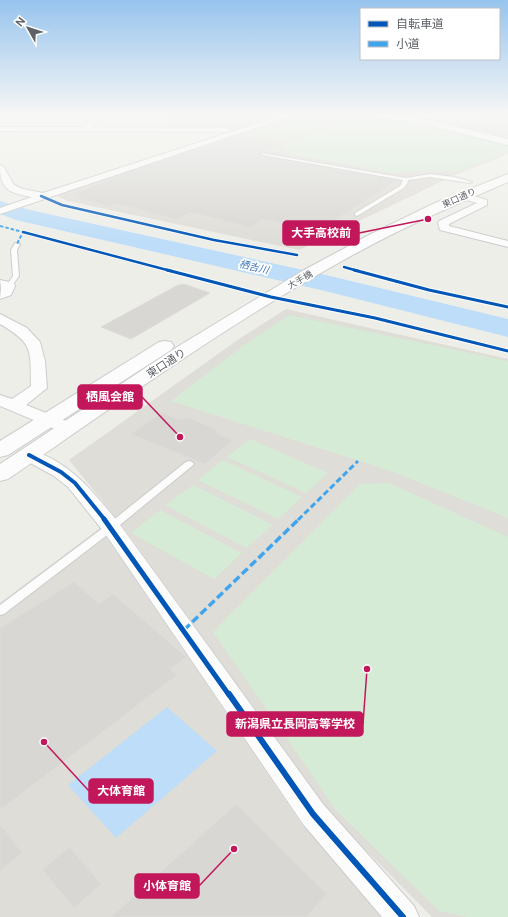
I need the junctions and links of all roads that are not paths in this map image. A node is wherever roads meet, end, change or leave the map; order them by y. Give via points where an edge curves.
1 (159, 158) edge
2 (285, 158) edge
3 (0, 168) edge
4 (508, 168) edge
5 (508, 178) edge
6 (406, 179) junction
7 (470, 182) junction
8 (487, 186) junction
9 (508, 191) edge
10 (463, 196) junction
11 (38, 197) junction
12 (0, 211) edge
13 (357, 214) dead end
14 (16, 244) dead end
15 (508, 244) edge
16 (307, 261) joint
17 (325, 265) joint
18 (5, 285) edge
19 (256, 290) joint
20 (275, 294) joint
21 (0, 295) edge
22 (0, 318) edge
23 (8, 402) edge
24 (48, 419) junction
25 (68, 428) junction
26 (0, 450) edge
27 (29, 455) junction
28 (189, 464) dead end
29 (0, 474) edge
30 (111, 527) junction
31 (0, 611) edge
32 (403, 917) edge

1 - 11 street
2 - 6 lane
3 - 11 street via 4,182 10,188
4 - 7 street, 東口通り
5 - 8 street, 東口通り
6 - 7 lane via 430,175
6 - 13 lane via 402,187
7 - 8 street
7 - 16 street, 東口通り via 378,223
8 - 9 street
8 - 10 street, 東口通り
10 - 15 street via 480,200 483,202 482,205 444,223 444,228
10 - 17 street, 東口通り
11 - 12 street
14 - 18 lane via 16,276
16 - 19 street, 大手橋
17 - 20 street, 大手橋
18 - 21 street via 6,292
19 - 24 street, 東口通り
20 - 25 street, 東口通り
22 - 23 street via 29,336 36,355 39,388
23 - 24 street
24 - 25 street
24 - 26 street, 東口通り
25 - 27 street, 東口通り
27 - 29 street, 東口通り
27 - 30 street via 61,472 75,483
28 - 30 lane
30 - 31 lane
30 - 32 street via 313,814

